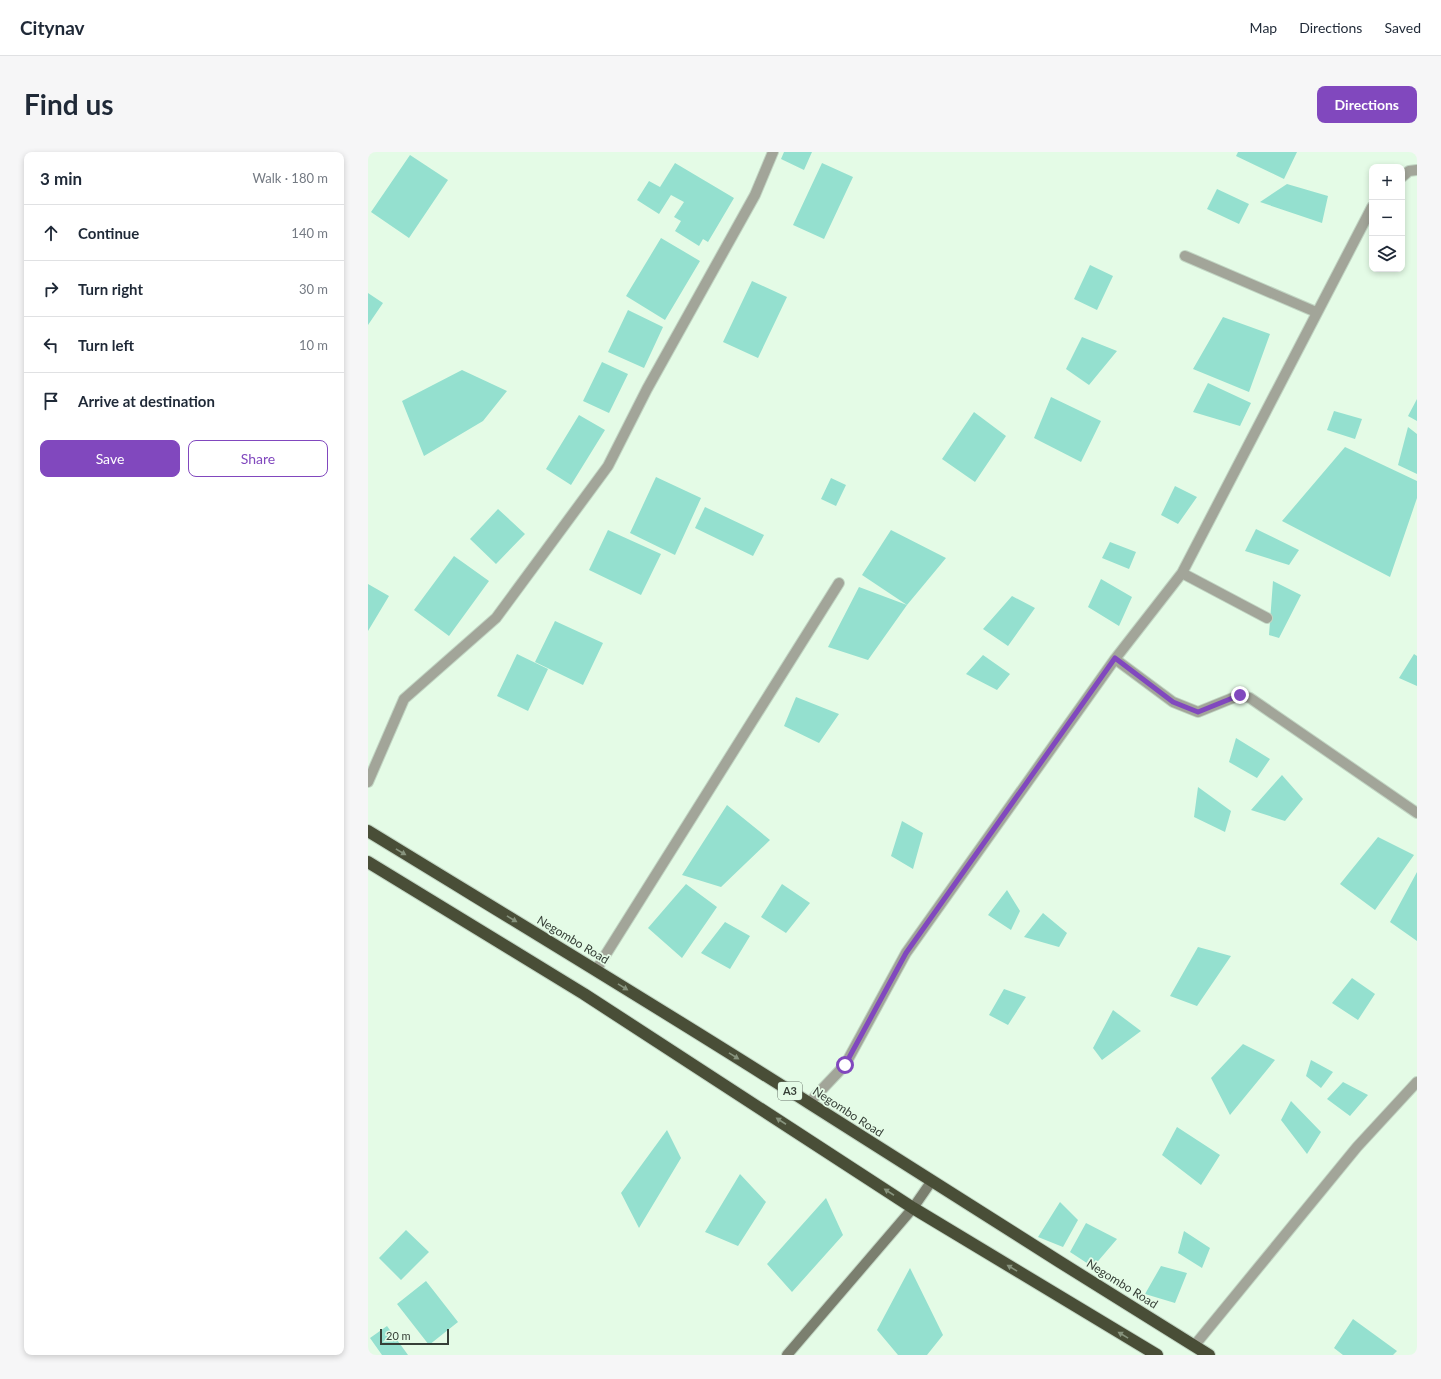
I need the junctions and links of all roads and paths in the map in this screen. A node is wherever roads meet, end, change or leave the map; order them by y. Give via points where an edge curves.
1 (773, 152) edge
2 (1417, 170) edge
3 (1405, 175) edge
4 (1369, 213) edge
5 (1184, 256) dead end
6 (1316, 312) junction
7 (1182, 573) junction
8 (838, 583) dead end
9 (1267, 618) dead end
10 (1115, 658) junction
11 (368, 782) edge
12 (1417, 813) edge
13 (368, 831) edge
14 (368, 862) edge
15 (596, 970) junction
16 (1417, 1082) edge
17 (808, 1103) junction
18 (931, 1182) junction
19 (913, 1208) junction
20 (1194, 1346) junction
21 (788, 1355) edge
22 (1157, 1355) edge
23 (1209, 1355) edge

1 - 11 street via 755,195 647,389 608,466 496,618 404,699
2 - 3 street via 1409,171
4 - 6 street
5 - 6 street
6 - 7 street
7 - 9 street
7 - 10 street
8 - 15 street
10 - 12 street via 1173,702 1198,712 1240,695 1250,698
10 - 17 street via 906,953 845,1065
13 -> 15 highway, Negombo Road / A3
19 -> 14 highway, A3 via 584,994
15 -> 17 highway, Negombo Road / A3
16 - 20 street via 1357,1147
17 - 18 highway, Negombo Road / A3
18 - 19 street
18 - 20 highway, Negombo Road / A3
19 - 21 street
22 -> 19 highway, A3
20 - 23 highway, Negombo Road / A3

